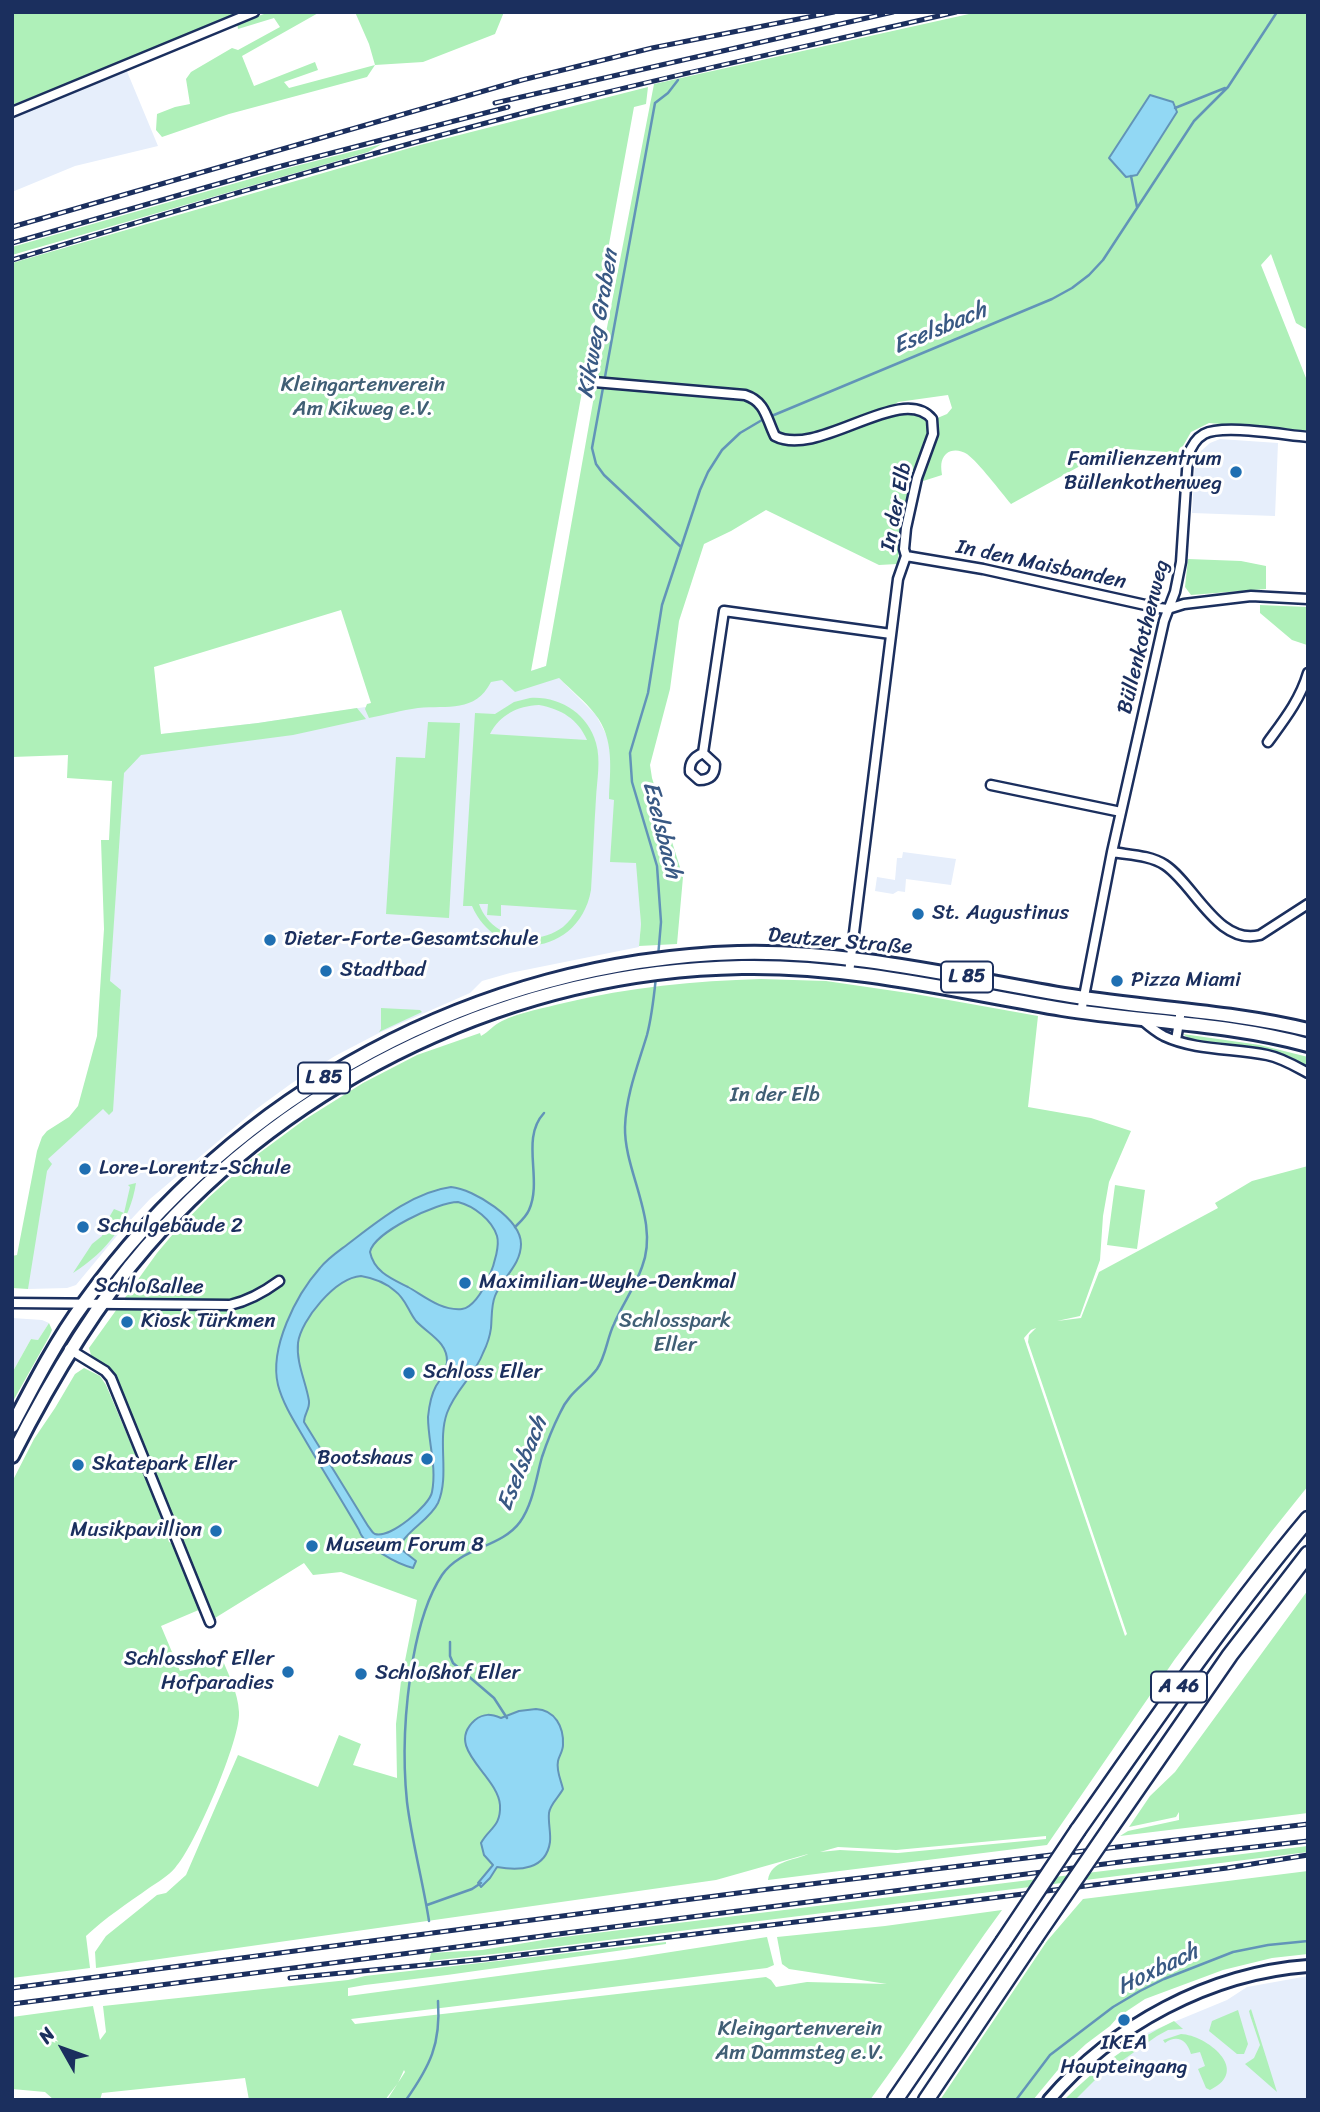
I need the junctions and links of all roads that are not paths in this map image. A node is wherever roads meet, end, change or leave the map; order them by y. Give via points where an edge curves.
1 (254, 12) edge
2 (12, 112) edge
3 (600, 382) dead end
4 (1308, 436) edge
5 (906, 556) junction
6 (1308, 599) edge
7 (1168, 608) junction
8 (891, 634) junction
9 (1308, 673) edge
10 (1268, 742) dead end
11 (703, 753) dead end
12 (991, 785) dead end
13 (1121, 812) junction
14 (1112, 852) junction
15 (1308, 904) edge
16 (851, 959) junction
17 (849, 973) junction
18 (1084, 998) junction
19 (1081, 1012) junction
20 (1180, 1017) junction
21 (1142, 1020) junction
22 (1308, 1030) edge
23 (1175, 1040) junction
24 (1308, 1045) edge
25 (1308, 1073) edge
26 (279, 1281) dead end
27 (12, 1303) edge
28 (83, 1303) junction
29 (103, 1303) junction
30 (59, 1343) junction
31 (72, 1351) junction
32 (12, 1426) edge
33 (12, 1456) edge
34 (1308, 1519) edge
35 (1308, 1554) edge
36 (211, 1622) dead end
37 (1308, 1966) edge
38 (895, 2100) edge
39 (926, 2100) edge
40 (1049, 2100) edge

1 - 2 street
3 - 5 street, In der Elb via 746,395 763,407 775,436 799,441 904,408 920,409 930,415 933,434 917,478 906,528
4 - 7 street, Büllenkothenweg via 1216,430 1193,444 1188,456 1181,562
5 - 7 street, In den Maisbanden
5 - 8 street, In der Elb via 898,579
6 - 7 street via 1251,596
7 - 13 street, Büllenkothenweg
8 - 11 street via 724,611
8 - 16 street, In der Elb
9 - 10 street via 1289,715
12 - 13 street
13 - 14 street, Büllenkothenweg
14 - 15 street via 1165,865 1233,933 1260,935
14 - 18 street, Büllenkothenweg
16 - 17 street, In der Elb
16 - 18 main road, Deutzer Straße / L 85
16 - 28 main road, Deutzer Straße / L 85 via 744,953 646,961 574,974 495,997 410,1030 291,1098 219,1154 175,1195
17 - 19 main road, Deutzer Straße / L 85
17 - 29 main road, Deutzer Straße / L 85 via 744,967 645,975 579,987 443,1031 355,1075 265,1135 171,1220
18 - 19 street, Büllenkothenweg
18 - 20 main road, Deutzer Straße / L 85
19 - 21 main road, Deutzer Straße / L 85
20 - 21 main road, Deutzer Straße / L 85
20 - 22 main road, Deutzer Straße / L 85 via 1257,1020
20 - 23 street
20 - 24 main road, L 85
21 - 23 street
23 - 25 street via 1267,1055
26 - 29 street, Schloßallee via 230,1305
27 - 28 street, Schloßallee
28 - 29 street, Schloßallee
28 - 30 main road, L 85
29 - 31 main road, L 85
30 - 31 street
30 - 32 main road, L 85
31 - 33 main road, L 85
31 - 36 street via 111,1378
34 - 38 highway, A 46, bridge via 1192,1669
35 - 39 highway, A 46, bridge via 1230,1655
37 - 40 main road via 1240,1976 1183,1999 1104,2048

